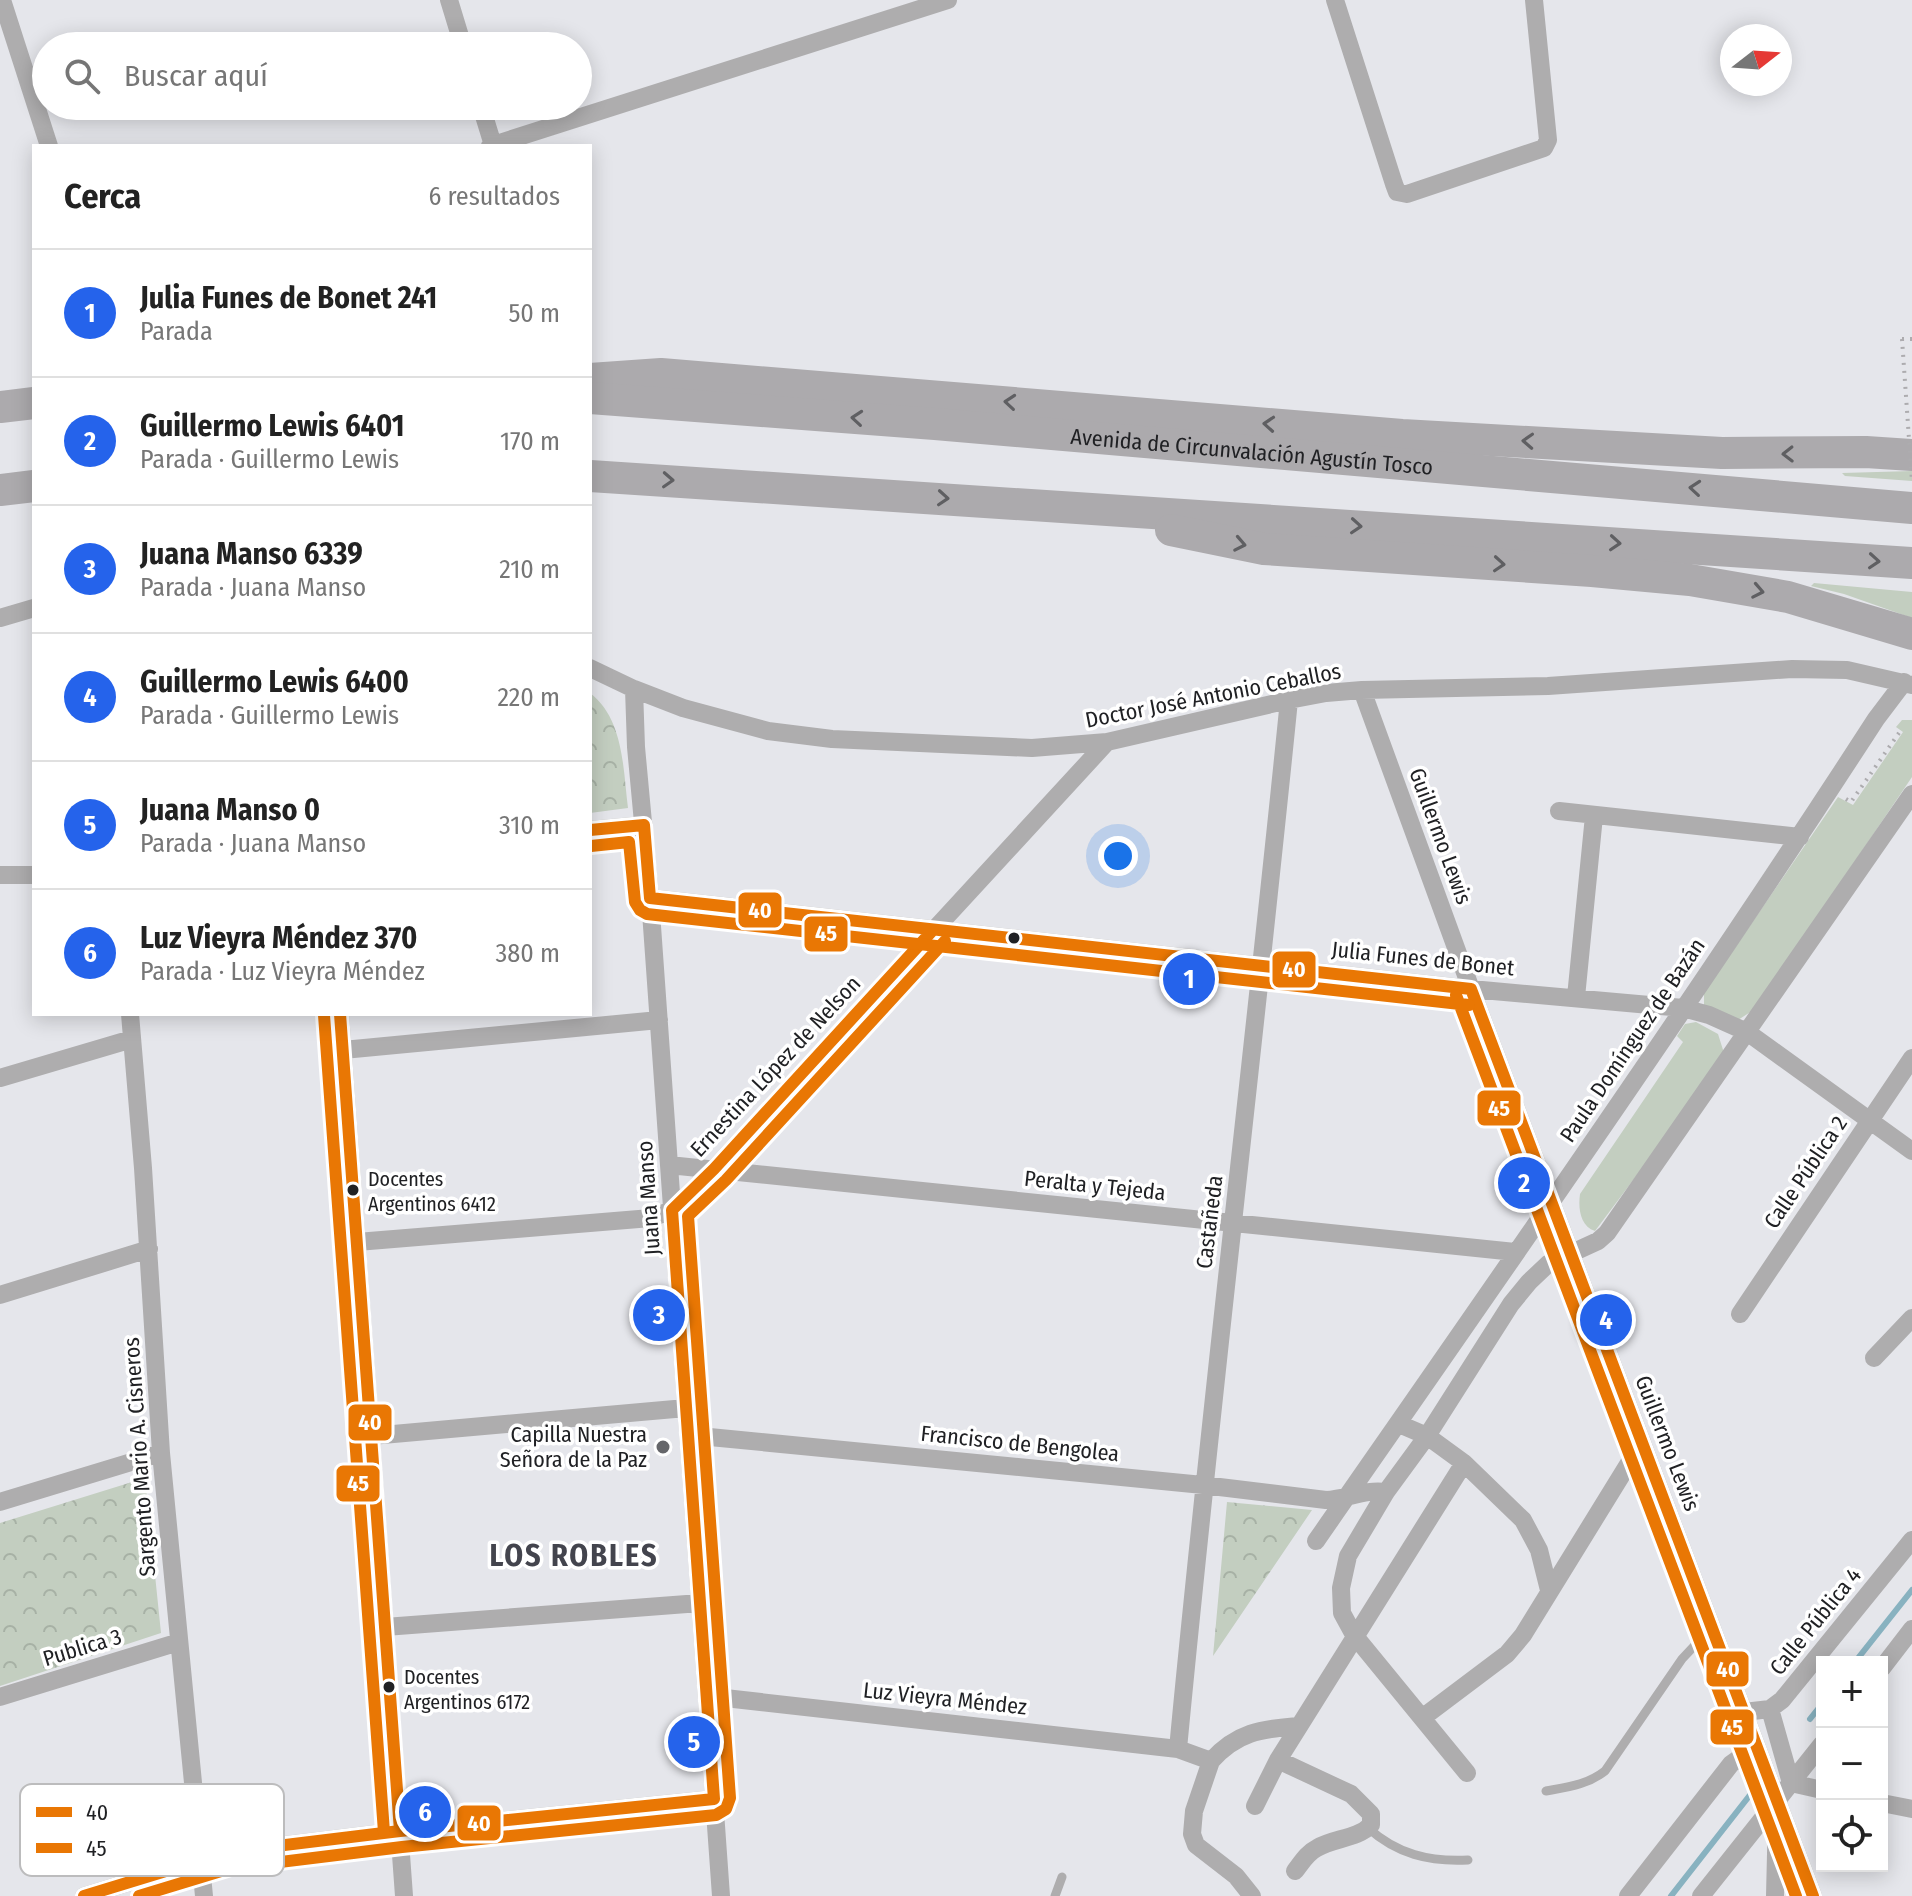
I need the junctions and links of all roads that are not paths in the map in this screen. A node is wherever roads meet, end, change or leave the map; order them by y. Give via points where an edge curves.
1 (2, 0) edge
2 (449, 0) edge
3 (948, 0) edge
4 (1335, 0) edge
5 (1534, 0) edge
6 (897, 8) edge
7 (459, 32) edge
8 (32, 93) edge
9 (592, 112) edge
10 (41, 120) edge
11 (485, 120) edge
12 (568, 120) edge
13 (48, 144) edge
14 (491, 144) edge
15 (498, 144) edge
16 (592, 379) edge
17 (592, 398) edge
18 (32, 403) edge
19 (0, 407) edge
20 (1912, 445) edge
21 (1866, 452) junction
22 (1912, 455) edge
23 (592, 476) edge
24 (32, 486) edge
25 (0, 490) edge
26 (1054, 506) junction
27 (1912, 508) edge
28 (1912, 563) edge
29 (32, 609) edge
30 (0, 618) edge
31 (1912, 634) edge
32 (592, 669) edge
33 (1908, 684) edge
34 (634, 689) junction
35 (1362, 690) junction
36 (1289, 700) junction
37 (1107, 742) junction
38 (1912, 794) edge
39 (1559, 811) dead end
40 (1594, 816) junction
41 (644, 825) junction
42 (592, 830) edge
43 (1800, 837) junction
44 (0, 875) edge
45 (32, 875) edge
46 (650, 898) junction
47 (933, 930) junction
48 (1263, 964) junction
49 (1471, 989) junction
50 (1576, 997) junction
51 (1683, 1008) junction
52 (130, 1016) edge
53 (340, 1016) edge
54 (659, 1020) junction
55 (1747, 1032) junction
56 (132, 1039) junction
57 (343, 1050) junction
58 (1912, 1058) edge
59 (0, 1078) edge
60 (1869, 1121) junction
61 (1912, 1151) edge
62 (669, 1165) junction
63 (714, 1169) junction
64 (1551, 1201) junction
65 (672, 1210) junction
66 (1234, 1223) junction
67 (357, 1242) junction
68 (149, 1249) junction
69 (1515, 1252) junction
70 (1570, 1252) junction
71 (0, 1295) edge
72 (1740, 1314) dead end
73 (1912, 1318) edge
74 (1874, 1358) dead end
75 (686, 1408) junction
76 (1399, 1424) junction
77 (689, 1435) junction
78 (371, 1436) junction
79 (1427, 1436) junction
80 (1642, 1442) junction
81 (161, 1453) junction
82 (1464, 1463) junction
83 (1203, 1485) junction
84 (1386, 1492) junction
85 (1346, 1499) junction
86 (0, 1502) edge
87 (1912, 1540) edge
88 (1316, 1541) dead end
89 (1549, 1590) junction
90 (700, 1603) junction
91 (385, 1627) junction
92 (1712, 1627) junction
93 (1912, 1629) edge
94 (1354, 1635) junction
95 (179, 1642) junction
96 (1888, 1660) edge
97 (707, 1696) junction
98 (0, 1697) edge
99 (1770, 1709) junction
100 (1744, 1712) junction
101 (1422, 1718) junction
102 (1298, 1726) junction
103 (1756, 1746) junction
104 (1178, 1749) junction
105 (1816, 1752) edge
106 (1278, 1760) junction
107 (1211, 1761) junction
108 (1467, 1773) dead end
109 (1791, 1783) junction
110 (194, 1784) edge
111 (1816, 1789) edge
112 (1546, 1791) dead end
113 (714, 1799) junction
114 (1777, 1802) junction
115 (1888, 1804) edge
116 (1255, 1806) dead end
117 (1912, 1809) edge
118 (1368, 1828) junction
119 (400, 1831) junction
120 (284, 1845) edge
121 (1468, 1860) dead end
122 (1295, 1871) dead end
123 (150, 1876) edge
124 (203, 1876) edge
125 (1062, 1877) dead end
126 (84, 1896) edge
127 (204, 1896) edge
128 (404, 1896) edge
129 (721, 1896) edge
130 (1055, 1896) edge
131 (1252, 1896) edge
132 (1628, 1896) edge
133 (1701, 1896) edge
134 (1775, 1896) edge
135 (1813, 1896) edge

1 - 8 street
2 - 7 street
3 - 6 street
4 - 5 street via 1394,184 1397,192 1407,194 1544,148 1548,140
6 - 9 street
10 - 13 street
11 - 14 street
12 - 15 street
21 -> 16 highway via 1774,454 1402,435 661,374
27 -> 17 highway, Avenida de Circunvalación Agustín Tosco
18 - 19 highway
20 - 21 highway
21 - 22 highway
23 -> 26 highway
24 - 25 highway
26 -> 28 highway
26 -> 31 highway via 1264,549 1690,580 1788,597
29 - 30 street
32 - 34 street, Doctor José Antonio Ceballos
33 - 35 street, Doctor José Antonio Ceballos via 1847,670 1806,669 1548,686
33 - 43 street, Paula Domínguez de Bazán via 1876,719
34 - 37 street, Doctor José Antonio Ceballos via 716,718 799,736 1032,748
34 - 41 street, Juana Manso
35 - 36 street, Doctor José Antonio Ceballos
35 - 49 street, Guillermo Lewis
36 - 37 street, Doctor José Antonio Ceballos
36 - 48 street, Castañeda
37 - 47 street, Ernestina López de Nelson
38 - 55 street
39 - 40 street
40 - 43 street
40 - 50 street
41 - 42 street
41 - 46 street, Juana Manso
43 - 51 street, Paula Domínguez de Bazán
44 - 45 street
46 - 47 street, Julia Funes de Bonet
46 - 54 street, Juana Manso
47 - 48 street, Julia Funes de Bonet
47 - 63 street, Ernestina López de Nelson
48 - 49 street, Julia Funes de Bonet
48 - 66 street, Castañeda
49 - 50 street, Julia Funes de Bonet
49 - 64 street, Guillermo Lewis
50 - 51 street, Julia Funes de Bonet
51 - 55 street, Julia Funes de Bonet
51 - 64 street, Paula Domínguez de Bazán
52 - 56 street, Sargento Mario A. Cisneros
53 - 57 street
54 - 57 street
54 - 62 street, Juana Manso
55 - 60 street, Julia Funes de Bonet
55 - 70 street via 1607,1233
56 - 59 street
56 - 68 street, Sargento Mario A. Cisneros
57 - 67 street
58 - 60 street, Calle Pública 2
60 - 61 street, Julia Funes de Bonet
60 - 72 street, Calle Pública 2
62 - 63 street, Peralta y Tejeda
62 - 65 street, Juana Manso
63 - 65 street, Ernestina López de Nelson
63 - 66 street, Peralta y Tejeda
64 - 69 street, Paula Domínguez de Bazán
64 - 70 street, Guillermo Lewis
65 - 67 street via 651,1218
65 - 75 street, Juana Manso
66 - 69 street, Peralta y Tejeda
66 - 83 street, Castañeda
67 - 78 street
68 - 71 street
68 - 81 street, Sargento Mario A. Cisneros
69 - 76 street, Paula Domínguez de Bazán
70 - 79 street via 1548,1264 1511,1304
70 - 80 street, Guillermo Lewis
73 - 74 street
75 - 77 street, Juana Manso
75 - 78 street
76 - 79 street
76 - 85 street, Paula Domínguez de Bazán
77 - 83 street, Francisco de Bengolea
77 - 90 street, Juana Manso
78 - 91 street
79 - 82 street
79 - 84 street
80 - 89 street
80 - 92 street, Guillermo Lewis
81 - 86 street
81 - 95 street, Sargento Mario A. Cisneros
82 - 89 street via 1523,1520 1539,1550
82 - 94 street
83 - 85 street, Francisco de Bengolea
83 - 104 street, Castañeda
84 - 85 street, Francisco de Bengolea via 1372,1490
84 - 94 street via 1348,1556 1342,1613
85 - 88 street, Paula Domínguez de Bazán
87 - 99 street, Calle Pública 4
89 - 101 street via 1507,1654
90 - 91 street
90 - 97 street, Juana Manso
91 - 119 street
92 - 100 street, Guillermo Lewis
92 - 112 lane via 1682,1659 1605,1771 1580,1785
93 - 96 street
94 - 101 street
94 - 102 street
95 - 98 street, Publica 3
95 - 110 street, Sargento Mario A. Cisneros
97 - 104 street, Luz Vieyra Méndez
97 - 113 street, Juana Manso
99 - 100 street, Calle Pública 4
99 - 109 street
100 - 103 street, Guillermo Lewis
101 - 108 street
102 - 106 street
102 - 107 street via 1239,1738
103 - 114 street, Guillermo Lewis
103 - 132 street via 1731,1764
104 - 107 street, Luz Vieyra Méndez
105 - 109 street
106 - 116 street
106 - 118 street via 1351,1794 1371,1814
107 - 131 street via 1192,1834 1196,1845 1236,1876
109 - 111 street
109 - 114 street
113 - 119 street
113 - 129 street, Juana Manso
114 - 133 street
114 - 134 street
114 - 135 street, Guillermo Lewis
115 - 117 street
118 - 121 lane via 1411,1855
118 - 122 street via 1319,1846
119 - 120 street
119 - 128 street
123 - 126 street
124 - 127 street, Sargento Mario A. Cisneros
125 - 130 lane

